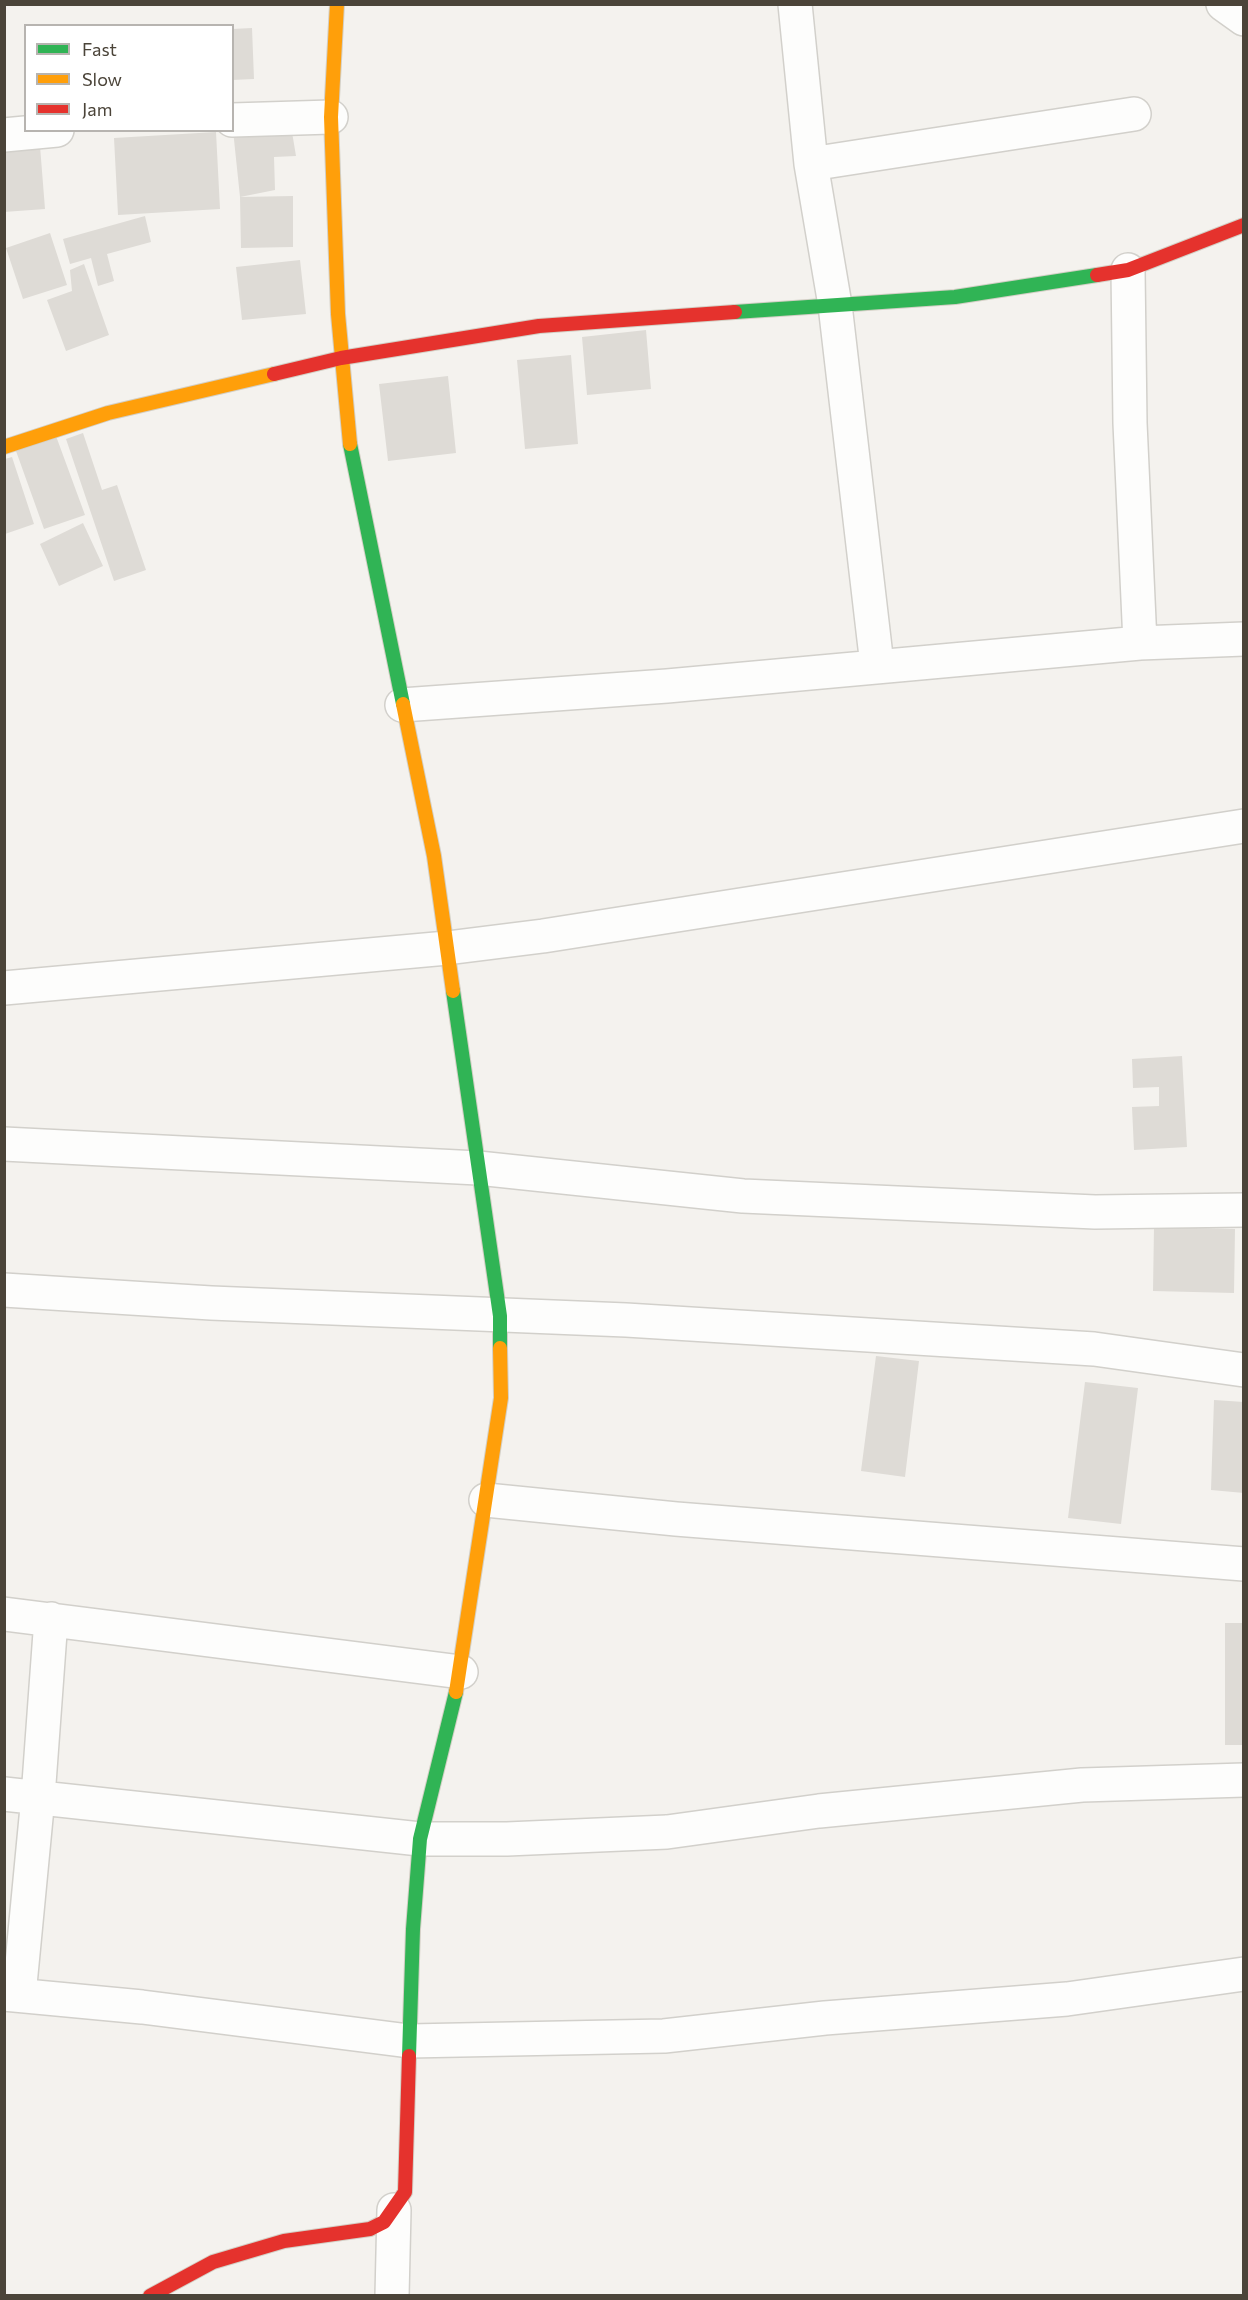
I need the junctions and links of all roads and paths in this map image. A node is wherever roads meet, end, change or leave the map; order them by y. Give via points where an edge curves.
1 (337, 4) edge
2 (795, 4) edge
3 (1223, 4) edge
4 (1244, 19) edge
5 (1134, 114) dead end
6 (332, 117) junction
7 (234, 120) edge
8 (36, 132) edge
9 (4, 135) edge
10 (811, 164) junction
11 (1244, 225) edge
12 (1128, 270) junction
13 (835, 305) junction
14 (341, 358) junction
15 (4, 447) edge
16 (1244, 639) edge
17 (1140, 643) junction
18 (877, 665) junction
19 (402, 705) junction
20 (1244, 826) edge
21 (447, 948) junction
22 (4, 988) edge
23 (4, 1144) edge
24 (478, 1168) junction
25 (1244, 1210) edge
26 (4, 1290) edge
27 (500, 1316) junction
28 (1244, 1370) edge
29 (486, 1500) junction
30 (1244, 1564) edge
31 (4, 1614) edge
32 (51, 1619) junction
33 (461, 1672) junction
34 (1244, 1780) edge
35 (4, 1794) edge
36 (38, 1797) junction
37 (420, 1839) junction
38 (1244, 1974) edge
39 (11, 1994) edge
40 (409, 2041) junction
41 (394, 2210) junction
42 (150, 2295) edge
43 (392, 2295) edge

1 - 6 street
2 - 10 street
3 - 4 street
5 - 10 street
6 - 7 street
6 - 14 street
8 - 9 street
10 - 13 street
11 - 12 street
12 - 13 street via 955,297
12 - 17 street
13 - 14 street via 539,326
13 - 18 street
14 - 15 street via 108,413
14 - 19 street via 347,428
16 - 17 street
17 - 18 street
18 - 19 street via 667,686
19 - 21 street via 434,856
20 - 21 street
21 - 22 street
21 - 24 street
23 - 24 street
24 - 25 street via 742,1196 1095,1212
24 - 27 street
26 - 27 street
27 - 28 street via 637,1320 1094,1349
27 - 29 street via 501,1398
29 - 30 street via 687,1520
29 - 33 street
31 - 32 street
32 - 33 street
32 - 36 street
33 - 37 street
34 - 37 street via 1082,1785 819,1811 667,1832
35 - 36 street
36 - 37 street
36 - 39 street
37 - 40 street via 412,1929
38 - 40 street via 1067,1999 825,2018 664,2036
39 - 40 street
40 - 41 street via 405,2192
41 - 42 street via 384,2222 370,2229 284,2241 213,2262
41 - 43 street

